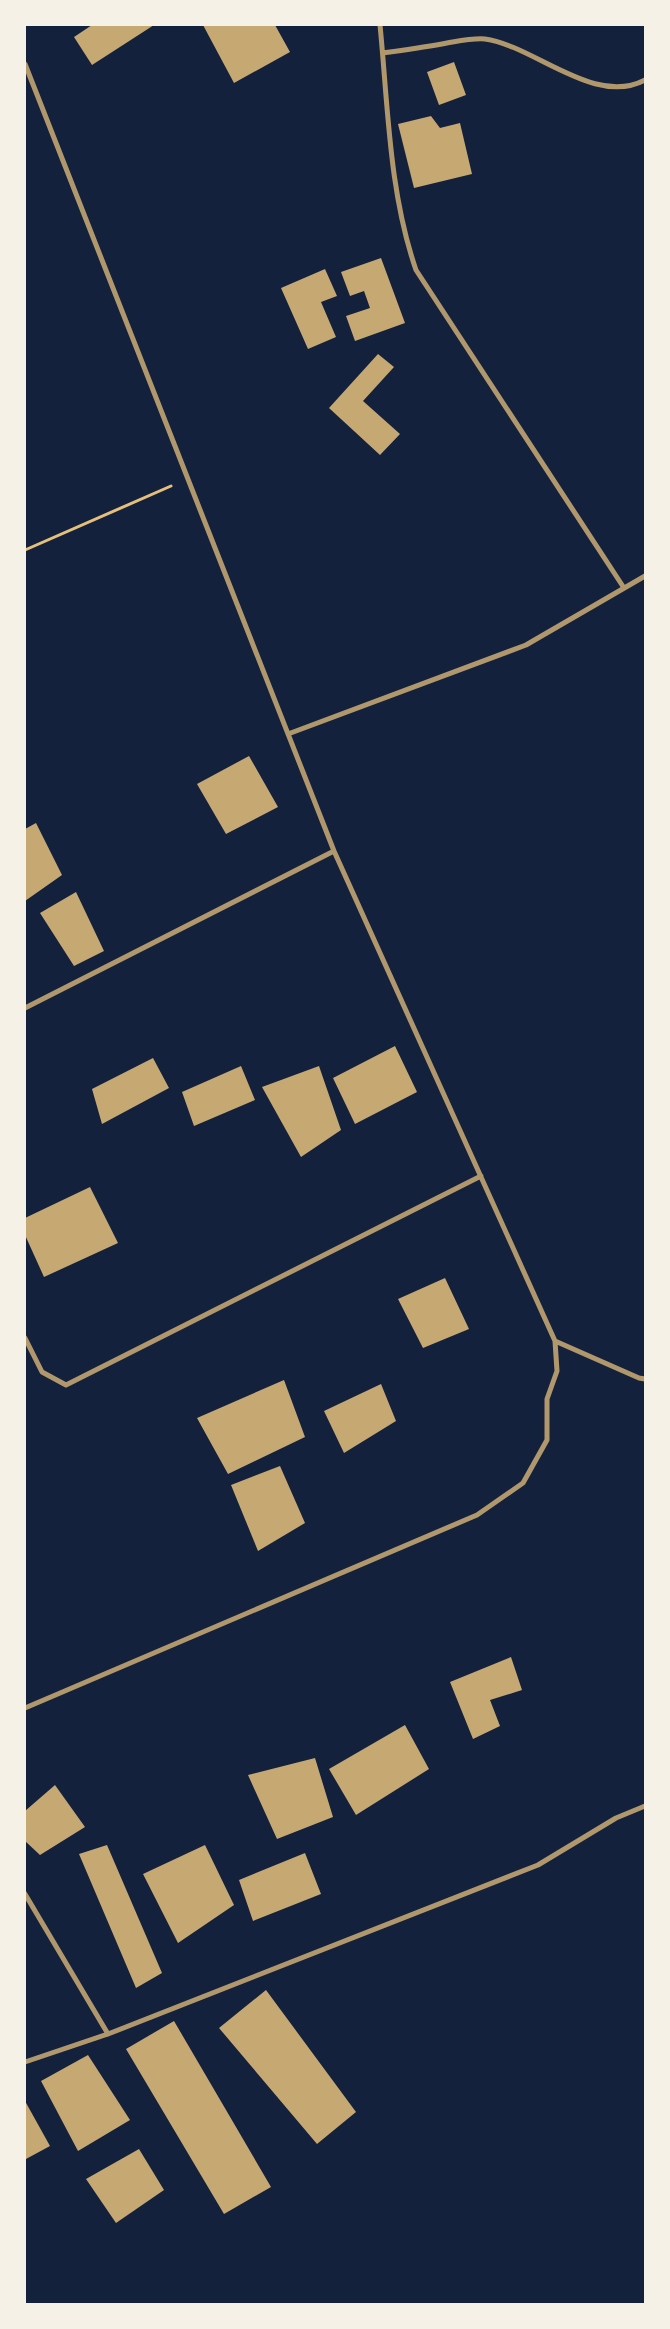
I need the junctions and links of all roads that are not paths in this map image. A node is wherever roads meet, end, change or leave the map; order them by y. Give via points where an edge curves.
1 (380, 25) edge
2 (383, 53) junction
3 (25, 64) edge
4 (645, 80) edge
5 (645, 576) edge
6 (624, 588) junction
7 (288, 734) junction
8 (334, 851) junction
9 (25, 1008) edge
10 (481, 1176) junction
11 (25, 1338) edge
12 (555, 1341) junction
13 (645, 1379) edge
14 (25, 1708) edge
15 (645, 1806) edge
16 (25, 1894) edge
17 (108, 2034) junction
18 (25, 2062) edge

1 - 2 street
2 - 4 street via 482,39 502,42 589,83 629,85
2 - 6 street via 386,118 406,241 416,270
3 - 7 street
5 - 6 street
6 - 7 street via 526,645
7 - 8 street
8 - 9 street
8 - 10 street
10 - 11 street via 66,1385 42,1372
10 - 12 street
12 - 13 street
12 - 14 street via 556,1371 547,1399 547,1440 523,1482 477,1515
15 - 17 street via 616,1818 538,1865
16 - 17 street
17 - 18 street

